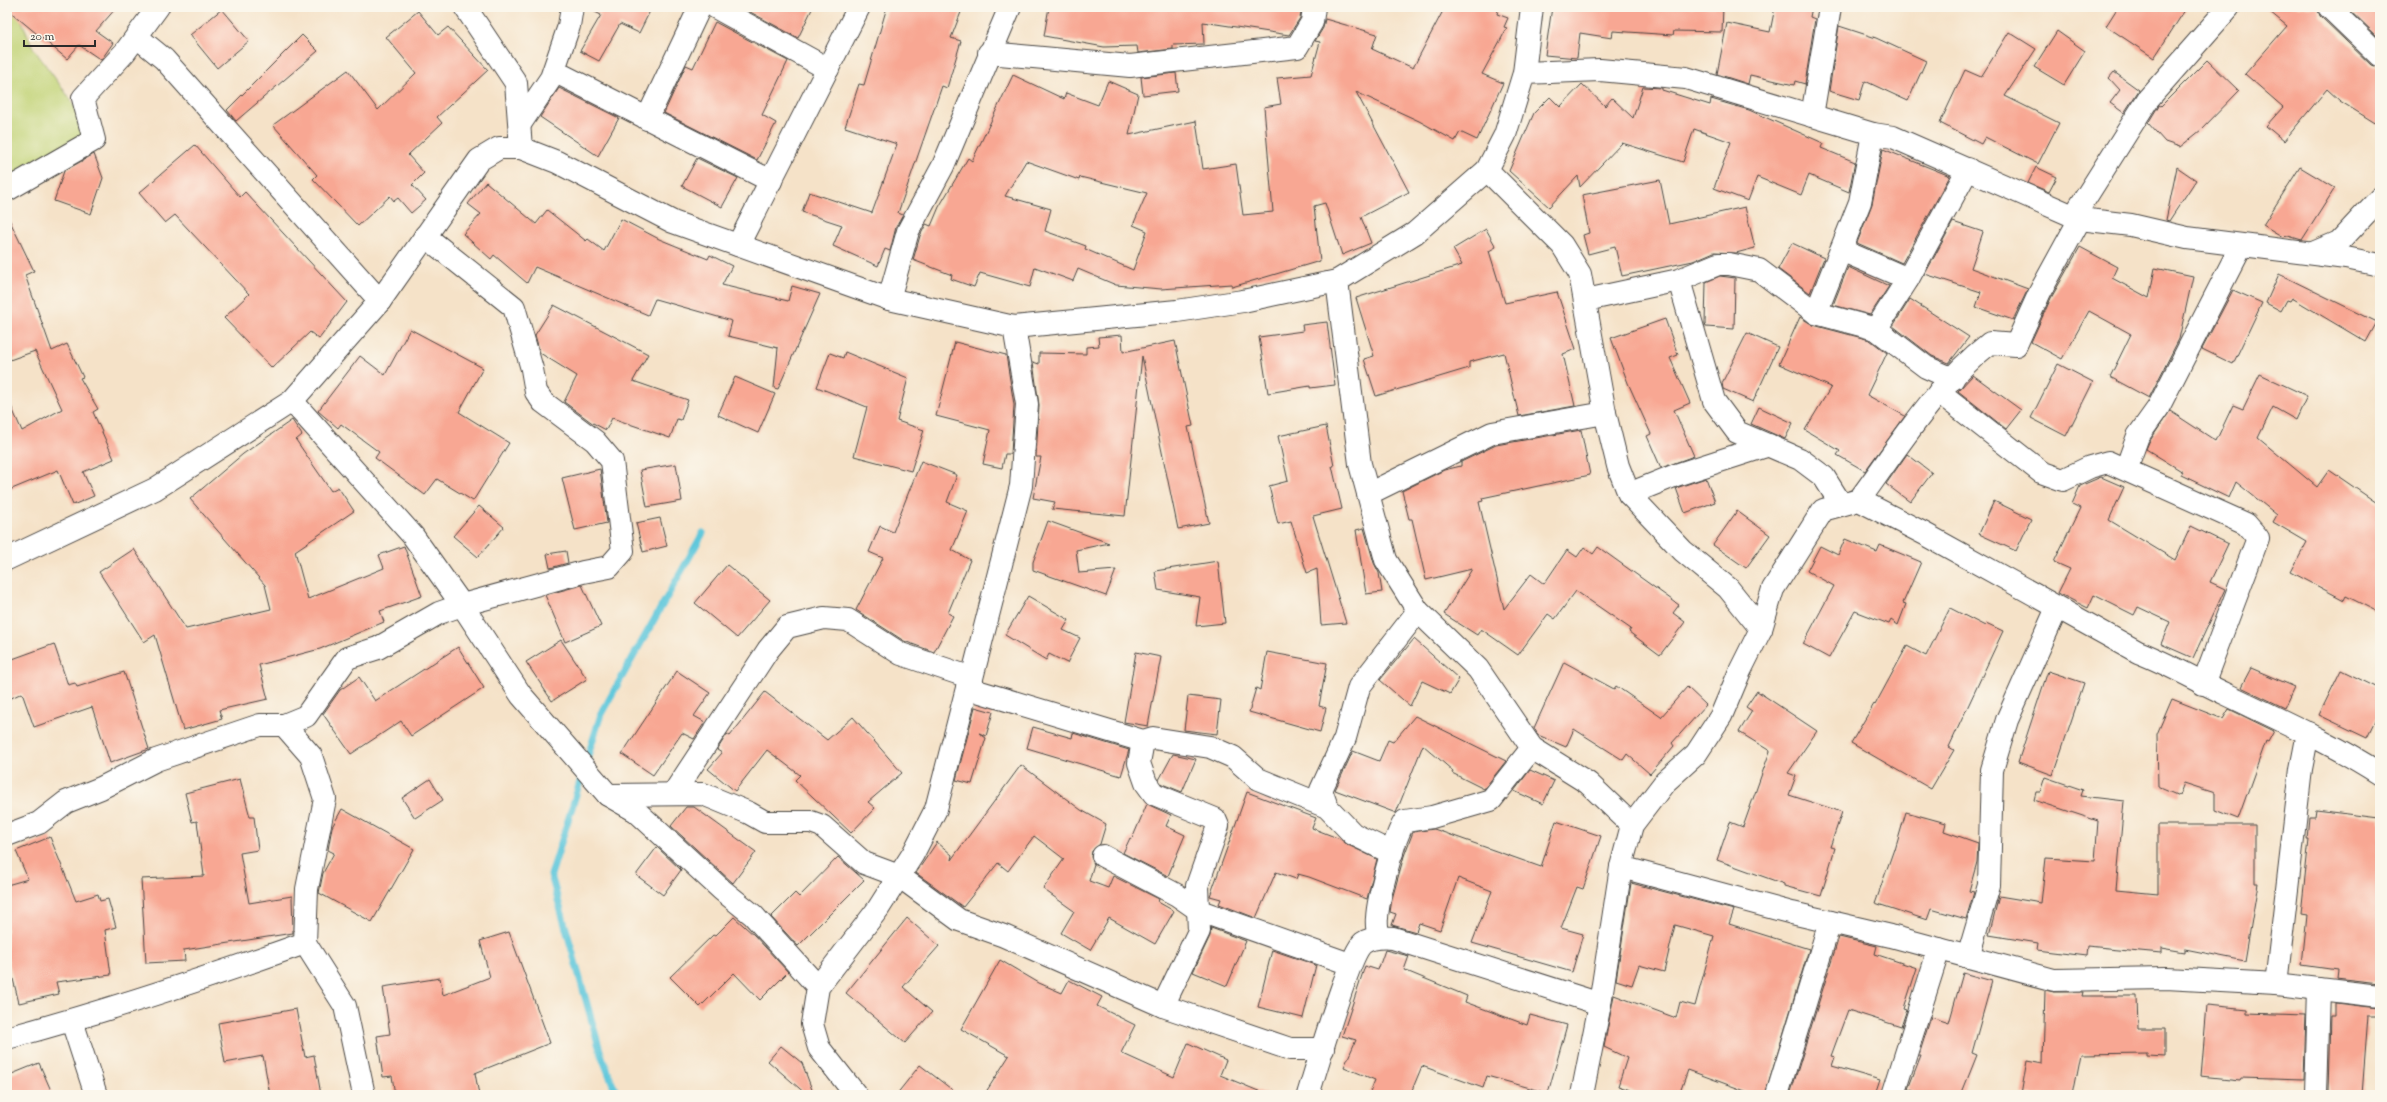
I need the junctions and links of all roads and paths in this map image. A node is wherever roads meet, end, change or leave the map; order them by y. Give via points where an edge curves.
1 (158, 7) edge
2 (465, 7) edge
3 (572, 7) edge
4 (700, 7) edge
5 (715, 7) edge
6 (859, 7) edge
7 (1010, 7) edge
8 (1314, 7) edge
9 (1532, 7) edge
10 (1830, 7) edge
11 (2229, 7) edge
12 (2329, 7) edge
13 (137, 37) junction
14 (990, 53) junction
15 (2380, 56) edge
16 (828, 69) junction
17 (554, 71) junction
18 (1524, 73) junction
19 (1812, 116) junction
20 (647, 119) junction
21 (520, 124) junction
22 (1873, 134) junction
23 (521, 148) junction
24 (1968, 168) junction
25 (1487, 170) junction
26 (770, 181) junction
27 (7, 190) edge
28 (2380, 198) edge
29 (2077, 217) junction
30 (424, 236) junction
31 (738, 246) junction
32 (2240, 246) junction
33 (1841, 250) junction
34 (2343, 250) junction
35 (2380, 266) edge
36 (1908, 279) junction
37 (1679, 280) junction
38 (1337, 281) junction
39 (890, 299) junction
40 (1586, 300) junction
41 (380, 301) junction
42 (1816, 313) junction
43 (1014, 327) junction
44 (1876, 329) junction
45 (1946, 385) junction
46 (292, 401) junction
47 (1605, 413) junction
48 (1769, 445) junction
49 (2126, 469) junction
50 (1368, 494) junction
51 (1629, 494) junction
52 (1850, 502) junction
53 (7, 559) edge
54 (1773, 589) junction
55 (1738, 598) junction
56 (462, 605) junction
57 (2057, 608) junction
58 (1418, 611) junction
59 (1761, 629) junction
60 (970, 683) junction
61 (2203, 684) junction
62 (284, 725) junction
63 (2308, 734) junction
64 (1143, 741) junction
65 (1532, 748) junction
66 (2380, 774) edge
67 (673, 794) junction
68 (608, 795) junction
69 (1327, 807) junction
70 (1632, 825) junction
71 (7, 836) edge
72 (1392, 853) junction
73 (1103, 856) dead end
74 (1620, 867) junction
75 (899, 876) junction
76 (1200, 911) junction
77 (1830, 922) junction
78 (1378, 937) junction
79 (305, 943) junction
80 (1939, 949) junction
81 (1968, 957) junction
82 (1350, 964) junction
83 (2276, 984) junction
84 (818, 987) junction
85 (2319, 989) junction
86 (2380, 996) edge
87 (1600, 1004) junction
88 (1163, 1006) junction
89 (72, 1021) junction
90 (7, 1038) edge
91 (1323, 1049) junction
92 (1587, 1094) edge
93 (96, 1095) edge
94 (364, 1095) edge
95 (856, 1095) edge
96 (1308, 1095) edge
97 (1777, 1095) edge
98 (1893, 1095) edge
99 (2316, 1095) edge

1 - 13 street
2 - 21 street via 516,82
3 - 17 street via 569,26
4 - 20 street
5 - 16 street
6 - 16 street
7 - 14 street
8 - 14 street via 1312,22 1297,47 1130,66
9 - 18 street
10 - 19 street
11 - 29 street via 2148,100
12 - 15 street
13 - 27 street via 83,98 94,140
13 - 41 street via 164,59
14 - 39 street via 943,166 908,231
16 - 26 street
17 - 20 street
17 - 21 street
18 - 19 street via 1600,70 1686,78
18 - 25 street via 1505,135
19 - 22 street
20 - 26 street
21 - 23 street
22 - 24 street via 1893,137
22 - 33 street via 1860,202
23 - 30 street via 499,148 479,160
23 - 31 street via 557,162 673,222
24 - 29 street
24 - 36 street
25 - 38 street via 1415,233
25 - 40 street via 1562,245 1580,274
26 - 31 street
28 - 34 street
29 - 32 street
29 - 45 street via 2016,345 1990,343 1975,354
30 - 41 street
30 - 56 street via 514,307 536,392 543,402 595,442 612,461 624,551 609,567
31 - 39 street
32 - 34 street via 2312,254
32 - 49 street via 2158,408 2138,436
33 - 36 street
33 - 42 street
34 - 35 street
36 - 44 street
37 - 40 street
37 - 42 street via 1718,264 1759,270
37 - 48 street via 1714,401 1737,432
38 - 43 street via 1243,301 1177,311
38 - 50 street via 1360,464
39 - 43 street
40 - 47 street via 1590,340
41 - 46 street
42 - 44 street
43 - 60 street via 1026,404 1022,486
44 - 45 street
45 - 49 street via 2042,472 2063,480 2090,467 2108,462
45 - 52 street
46 - 53 street via 155,489
46 - 56 street via 413,536
47 - 50 street via 1492,433
47 - 51 street via 1618,466
48 - 51 street via 1676,475
48 - 52 street via 1800,459 1824,477
49 - 61 street via 2246,524 2258,538
50 - 58 street via 1386,560
51 - 55 street via 1683,551
52 - 54 street via 1823,510
52 - 57 street via 1925,534
54 - 55 street
54 - 59 street
55 - 59 street
56 - 62 street via 439,613 378,648 347,658 306,716
56 - 68 street via 521,695
57 - 61 street via 2138,652 2170,664
57 - 81 street via 2007,720 1992,770 1989,885
58 - 65 street via 1478,669
58 - 69 street via 1359,687 1345,738 1322,790
59 - 70 street via 1721,716 1696,754 1665,782
60 - 64 street
60 - 67 street via 901,654 848,620 824,618 787,627 768,650
60 - 75 street via 936,809
61 - 63 street
62 - 71 street via 260,725 156,760 101,788 66,802 39,823
62 - 79 street via 311,756 324,799 306,889
63 - 66 street
63 - 83 street via 2301,768
64 - 69 street via 1153,738 1210,747 1233,757 1258,779
64 - 76 street via 1139,763 1146,783 1154,794 1215,818 1218,826 1197,886
65 - 70 street via 1588,783
65 - 72 street via 1491,800 1432,817 1405,821
67 - 68 street
67 - 75 street via 703,794 765,822 811,822 822,826 864,862
68 - 84 street via 636,811 753,915
69 - 72 street via 1353,834
70 - 74 street
72 - 78 street via 1376,919
73 - 76 street via 1177,895
74 - 77 street
74 - 87 street
75 - 84 street via 878,909
75 - 88 street via 959,920 1004,936
76 - 82 street
76 - 88 street via 1199,931
77 - 80 street
77 - 97 street
78 - 82 street via 1363,944
78 - 87 street via 1393,938
79 - 89 street
79 - 94 street via 345,1006
80 - 81 street
80 - 98 street
81 - 83 street via 2054,980 2166,978
82 - 91 street
83 - 85 street
84 - 95 street via 812,1024 819,1048
85 - 86 street
85 - 99 street
87 - 92 street
88 - 91 street via 1290,1049
89 - 90 street
89 - 93 street
91 - 96 street

